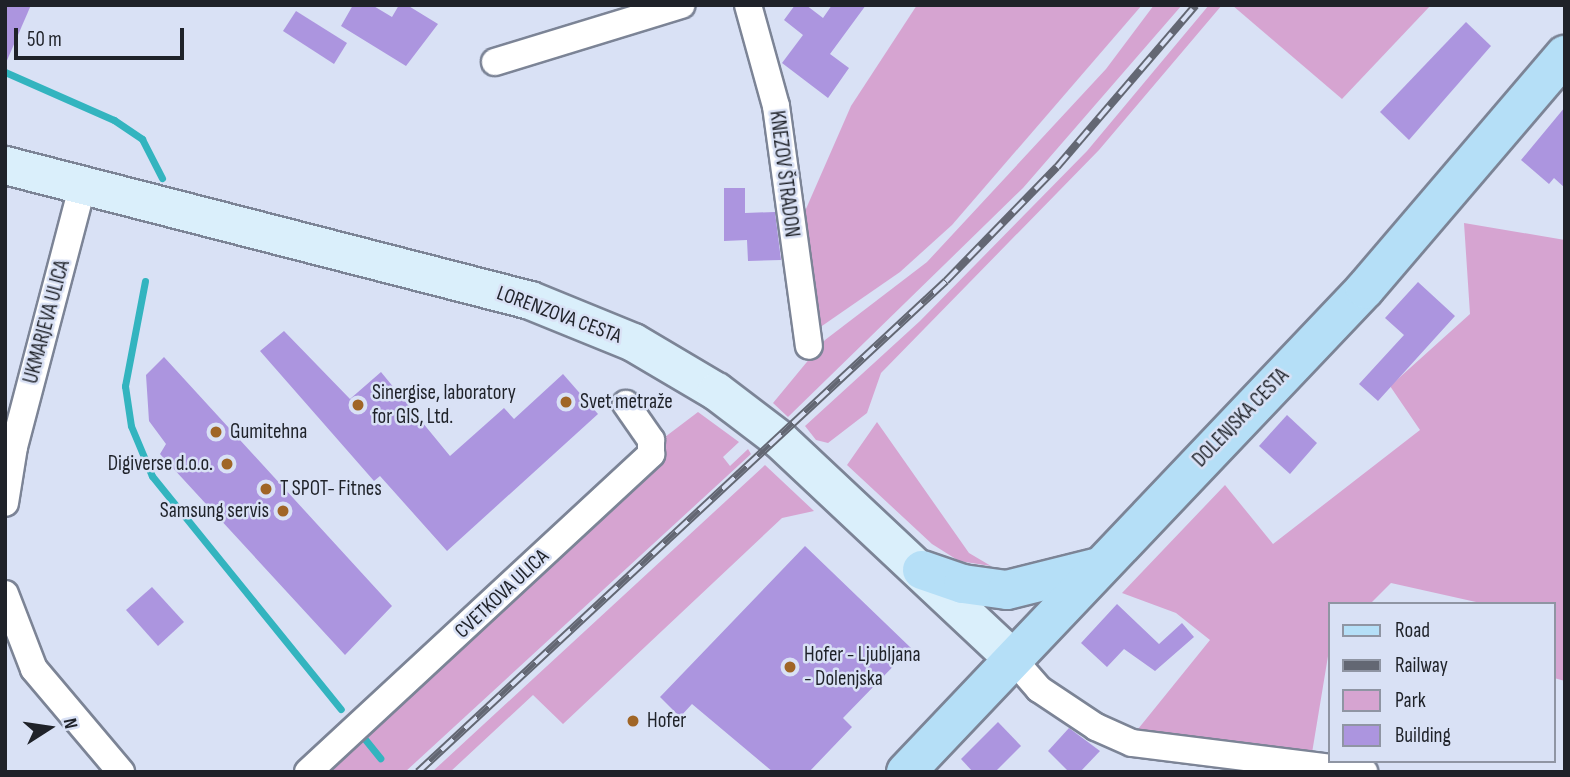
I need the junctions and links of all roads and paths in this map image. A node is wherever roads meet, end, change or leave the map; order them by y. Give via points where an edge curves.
1 (681, 5) edge
2 (748, 5) edge
3 (1565, 55) edge
4 (495, 62) dead end
5 (5, 165) edge
6 (83, 184) junction
7 (809, 346) dead end
8 (626, 404) dead end
9 (5, 503) edge
10 (1098, 567) junction
11 (922, 570) junction
12 (5, 594) edge
13 (1012, 658) junction
14 (121, 772) edge
15 (308, 772) edge
16 (906, 772) edge
17 (1364, 772) edge

1 - 4 street
2 - 7 street, KNEZOV ŠTRADON via 776,106
3 - 10 main road, DOLENJSKA CESTA via 1365,289
5 - 6 street, LORENZOVA CESTA
6 - 9 street, UKMARJEVA ULICA via 14,447
6 - 11 street, LORENZOVA CESTA via 530,300 633,342 750,415
8 - 15 street, CVETKOVA ULICA via 651,440 651,454
10 - 11 main road via 999,590
10 - 13 main road, DOLENJSKA CESTA
11 - 13 street, LORENZOVA CESTA
12 - 14 street via 34,669
13 - 16 main road, DOLENJSKA CESTA
13 - 17 street via 1039,689 1097,727 1132,743

